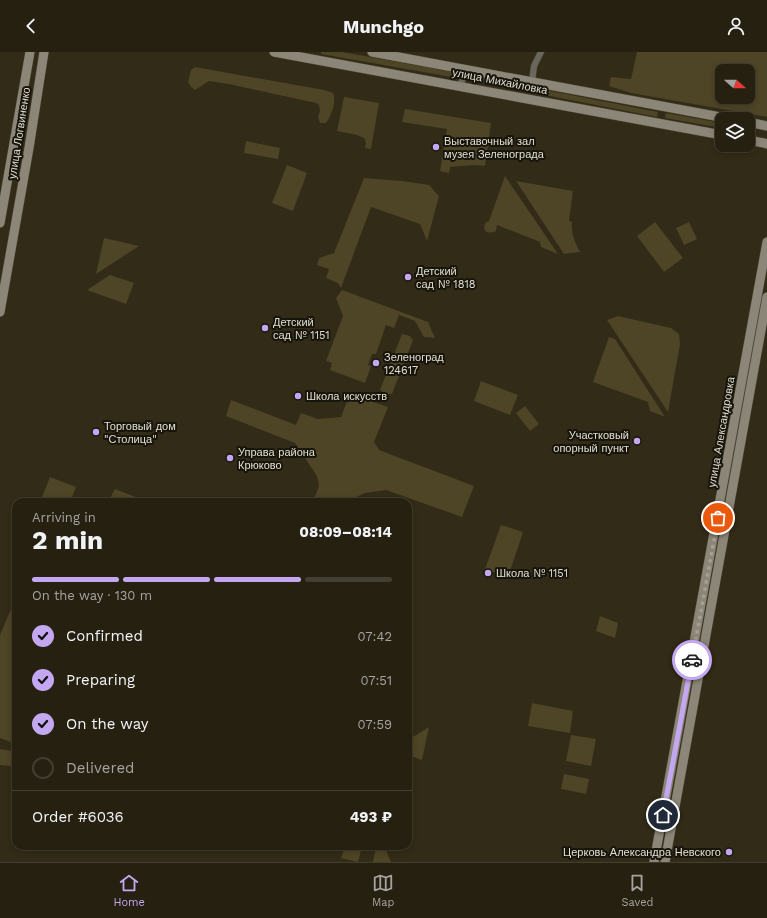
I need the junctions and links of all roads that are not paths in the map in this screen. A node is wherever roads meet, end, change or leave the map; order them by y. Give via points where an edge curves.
1 (30, 52) edge
2 (44, 52) edge
3 (274, 52) edge
4 (372, 52) edge
5 (541, 52) edge
6 (462, 69) junction
7 (532, 82) junction
8 (459, 85) junction
9 (715, 116) edge
10 (755, 123) edge
11 (767, 126) edge
12 (715, 134) edge
13 (755, 142) edge
14 (766, 144) edge
15 (0, 223) edge
16 (767, 242) edge
17 (767, 297) edge
18 (0, 312) edge
19 (654, 862) edge
20 (665, 862) edge

1 - 15 main road, улица Логвиненко
2 - 18 main road, улица Логвиненко
3 - 8 main road, улица Михайловка via 317,57
4 - 6 main road, улица Михайловка
5 - 7 street via 534,66
6 - 7 main road, улица Михайловка
6 - 8 street via 463,81
7 - 9 main road, улица Михайловка
8 - 12 main road, улица Михайловка
10 - 11 main road
13 - 14 main road
16 - 19 main road, улица Александровка
17 - 20 main road, улица Александровка

